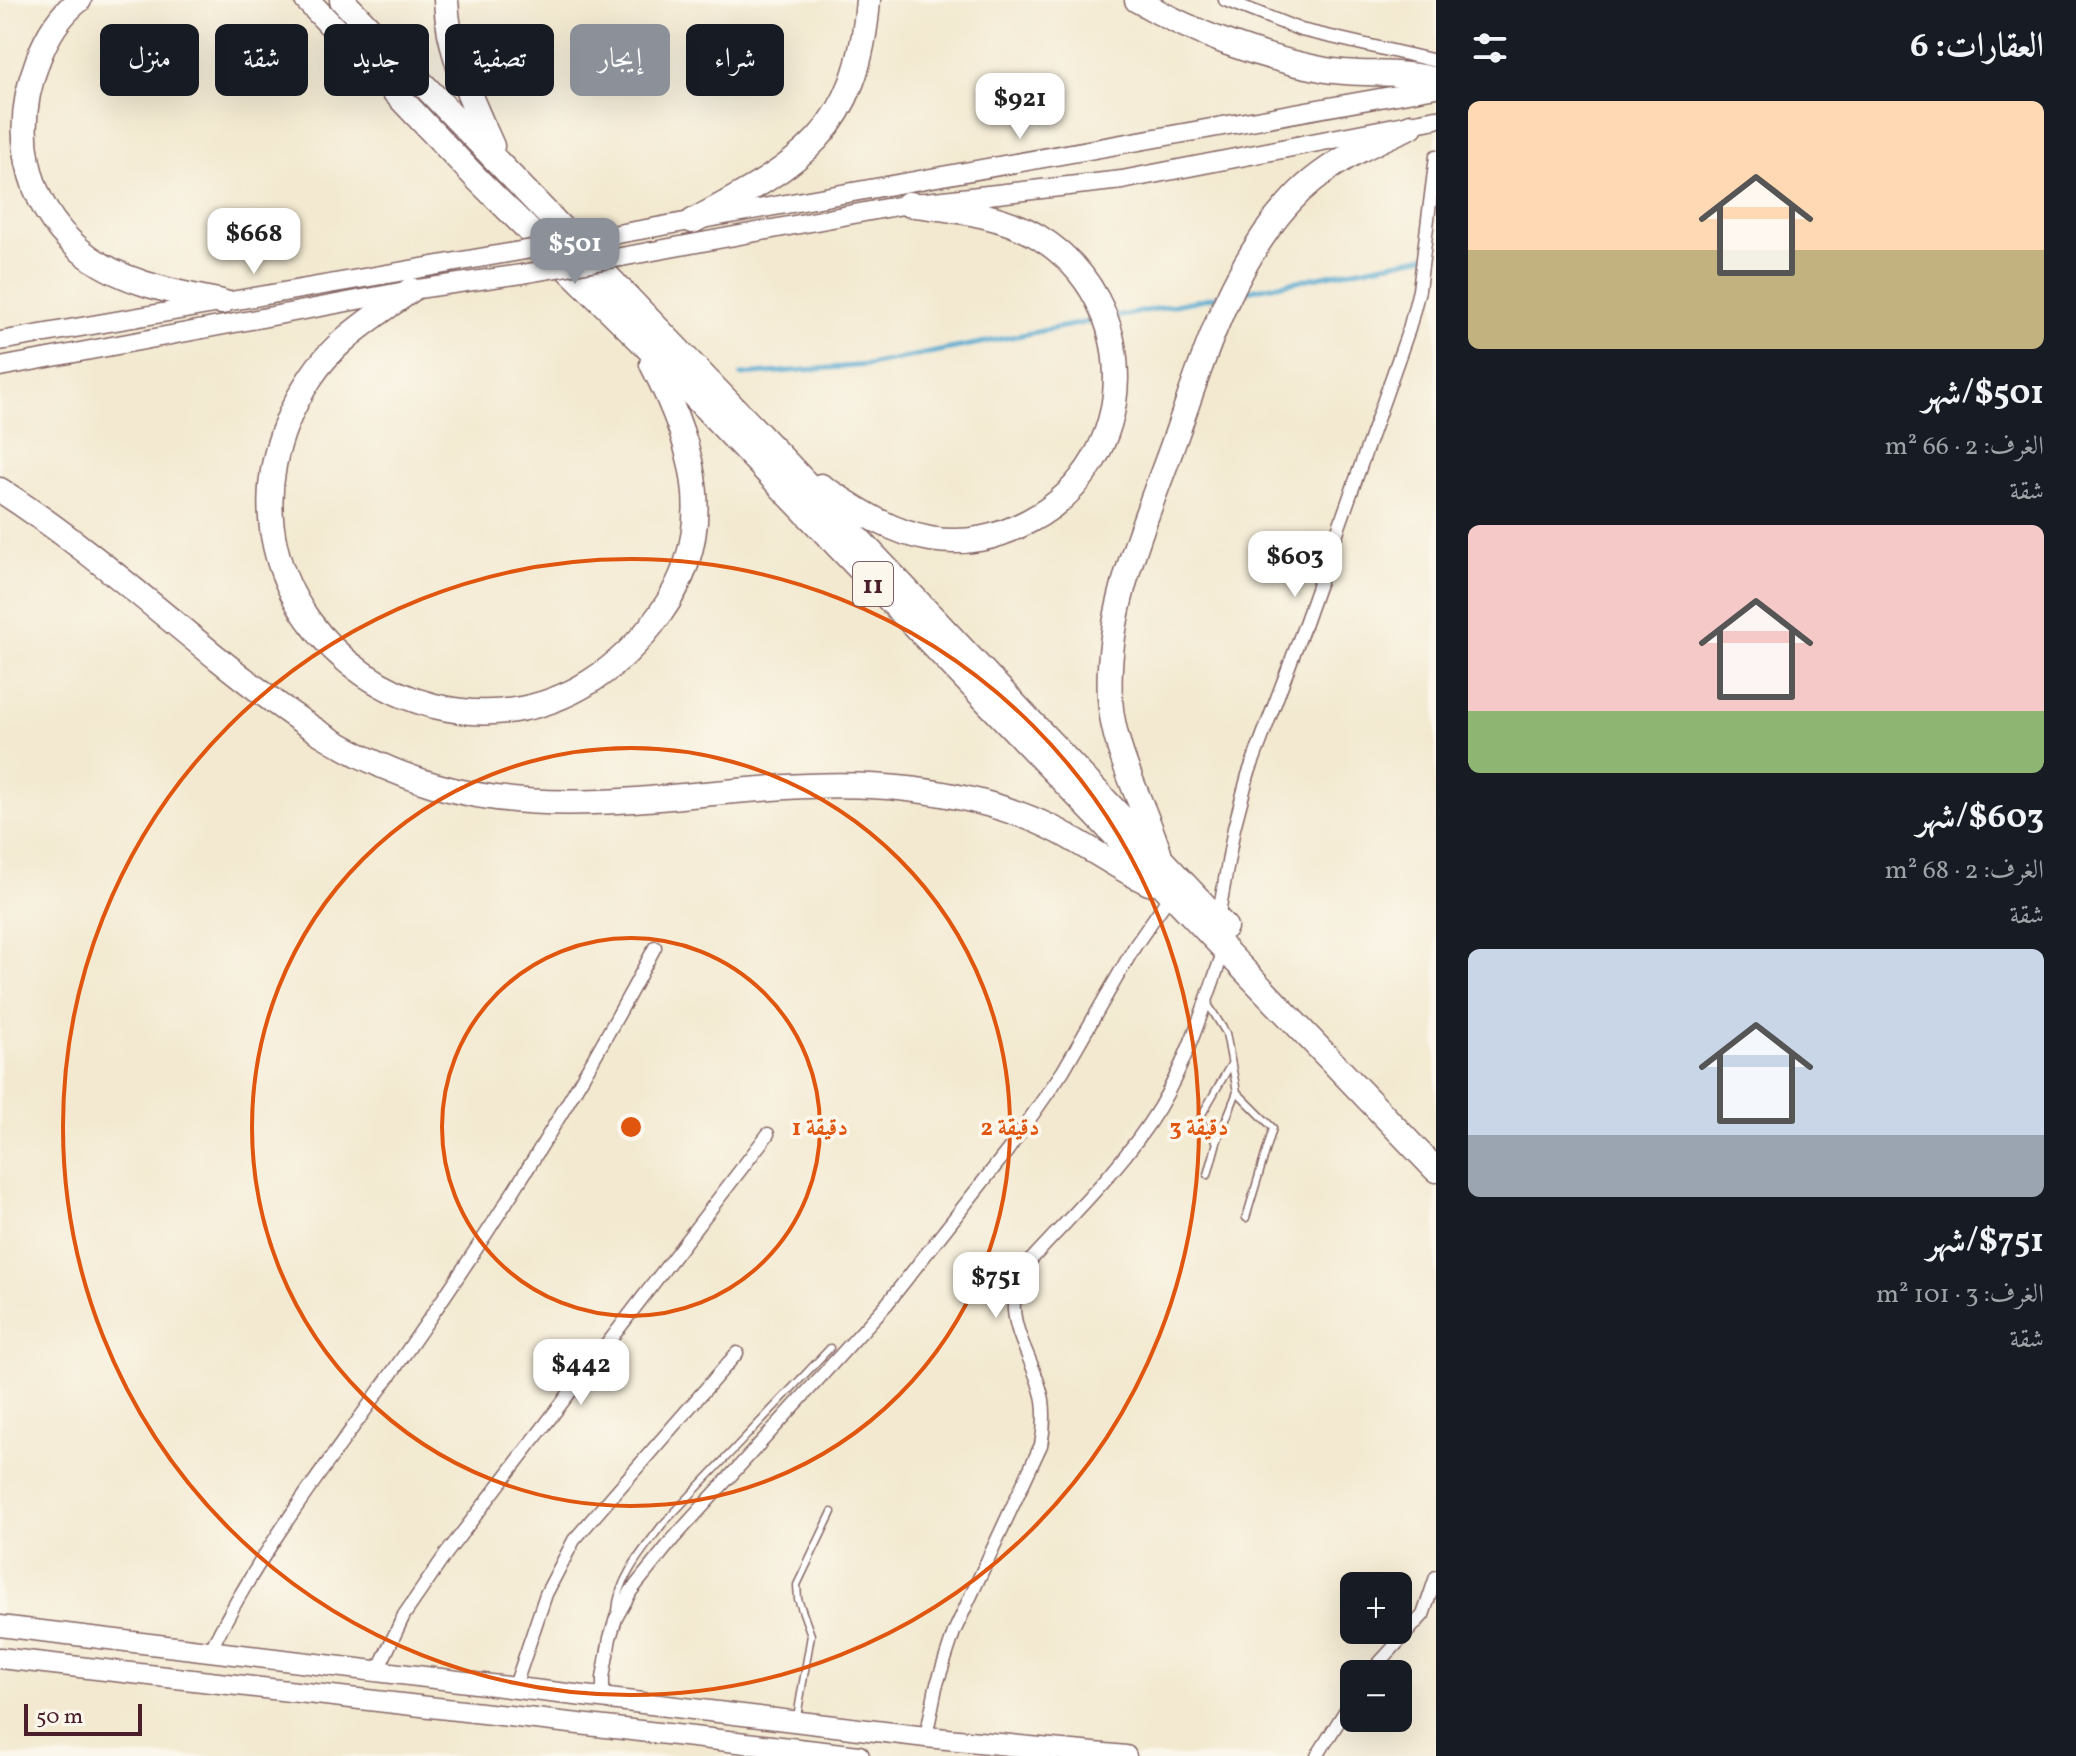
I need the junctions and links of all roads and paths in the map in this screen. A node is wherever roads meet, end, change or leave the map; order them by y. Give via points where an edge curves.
1 (79, 0) edge
2 (342, 0) edge
3 (446, 0) edge
4 (868, 0) edge
5 (1137, 0) edge
6 (1225, 0) edge
7 (307, 1) edge
8 (1436, 61) edge
9 (1436, 80) edge
10 (1436, 88) edge
11 (1436, 119) edge
12 (1411, 126) junction
13 (1436, 156) edge
14 (500, 162) junction
15 (908, 204) junction
16 (693, 221) junction
17 (411, 290) junction
18 (222, 302) junction
19 (640, 340) junction
20 (0, 341) edge
21 (0, 367) edge
22 (789, 465) junction
23 (0, 490) edge
24 (1161, 859) junction
25 (1169, 893) junction
26 (1218, 919) junction
27 (655, 947) dead end
28 (1224, 950) junction
29 (1206, 1001) junction
30 (1231, 1064) junction
31 (1237, 1092) junction
32 (768, 1134) dead end
33 (1217, 1142) junction
34 (1436, 1149) edge
35 (1436, 1170) edge
36 (1208, 1175) dead end
37 (1246, 1218) dead end
38 (830, 1348) dead end
39 (737, 1353) dead end
40 (832, 1512) dead end
41 (1436, 1577) edge
42 (616, 1618) junction
43 (0, 1626) edge
44 (210, 1651) junction
45 (0, 1658) edge
46 (1382, 1660) edge
47 (377, 1672) junction
48 (514, 1689) junction
49 (603, 1698) junction
50 (1340, 1719) edge
51 (796, 1720) junction
52 (926, 1737) junction
53 (859, 1756) edge
54 (1126, 1756) edge
55 (1317, 1756) edge

1 - 18 highway via 43,47 25,99 26,159 36,193 79,249 121,276
2 - 14 highway, 11
3 - 14 highway via 464,84
4 - 16 highway via 856,71 827,127 779,173
5 - 9 highway via 1202,33 1265,55 1326,70
6 - 8 street via 1301,30
7 - 19 highway, 11
10 - 16 main road
11 - 12 main road
12 - 15 main road via 1122,180
12 - 24 highway via 1333,166 1300,192 1233,285 1126,574 1110,696 1115,735
13 - 26 street via 1419,290 1383,406 1248,775
14 - 22 highway, 11
15 - 17 main road, bridge
15 - 22 highway via 995,218 1057,251 1088,286 1107,321 1116,360 1110,428 1084,477 1058,503 986,539 929,539 900,531
16 - 18 main road, bridge
17 - 19 highway via 348,338 312,374 278,445 270,509 285,576 322,638 378,685 437,706 502,712 562,698 632,650 670,599 692,542 696,480 683,429
17 - 21 main road
18 - 20 main road
19 - 25 highway, 11
22 - 24 highway, 11
23 - 25 highway via 313,731 408,777 466,793 548,803 858,785 939,794 1039,822
24 - 26 highway, 11
25 - 28 highway, 11
25 - 42 street via 1063,1071 1008,1150 865,1329 656,1558
26 - 34 highway, 11
27 - 44 street via 525,1176 289,1517
28 - 29 street
28 - 35 highway, 11
29 - 30 lane via 1226,1033
29 - 52 street via 1178,1072 1146,1127 1018,1280 1013,1313 1043,1401 1044,1431 954,1632
30 - 31 lane
30 - 33 lane via 1201,1116
31 - 33 lane
31 - 37 lane via 1274,1131
32 - 47 street via 446,1554 404,1615
33 - 36 lane
38 - 42 lane via 662,1525 621,1590
39 - 48 street via 574,1540 546,1594
40 - 51 lane via 797,1585 811,1635
41 - 46 street via 1423,1615
42 - 49 street
43 - 44 main road
44 - 47 main road
45 - 53 main road
47 - 48 main road
48 - 49 main road
49 - 51 main road
50 - 55 street
51 - 52 main road
52 - 54 main road

